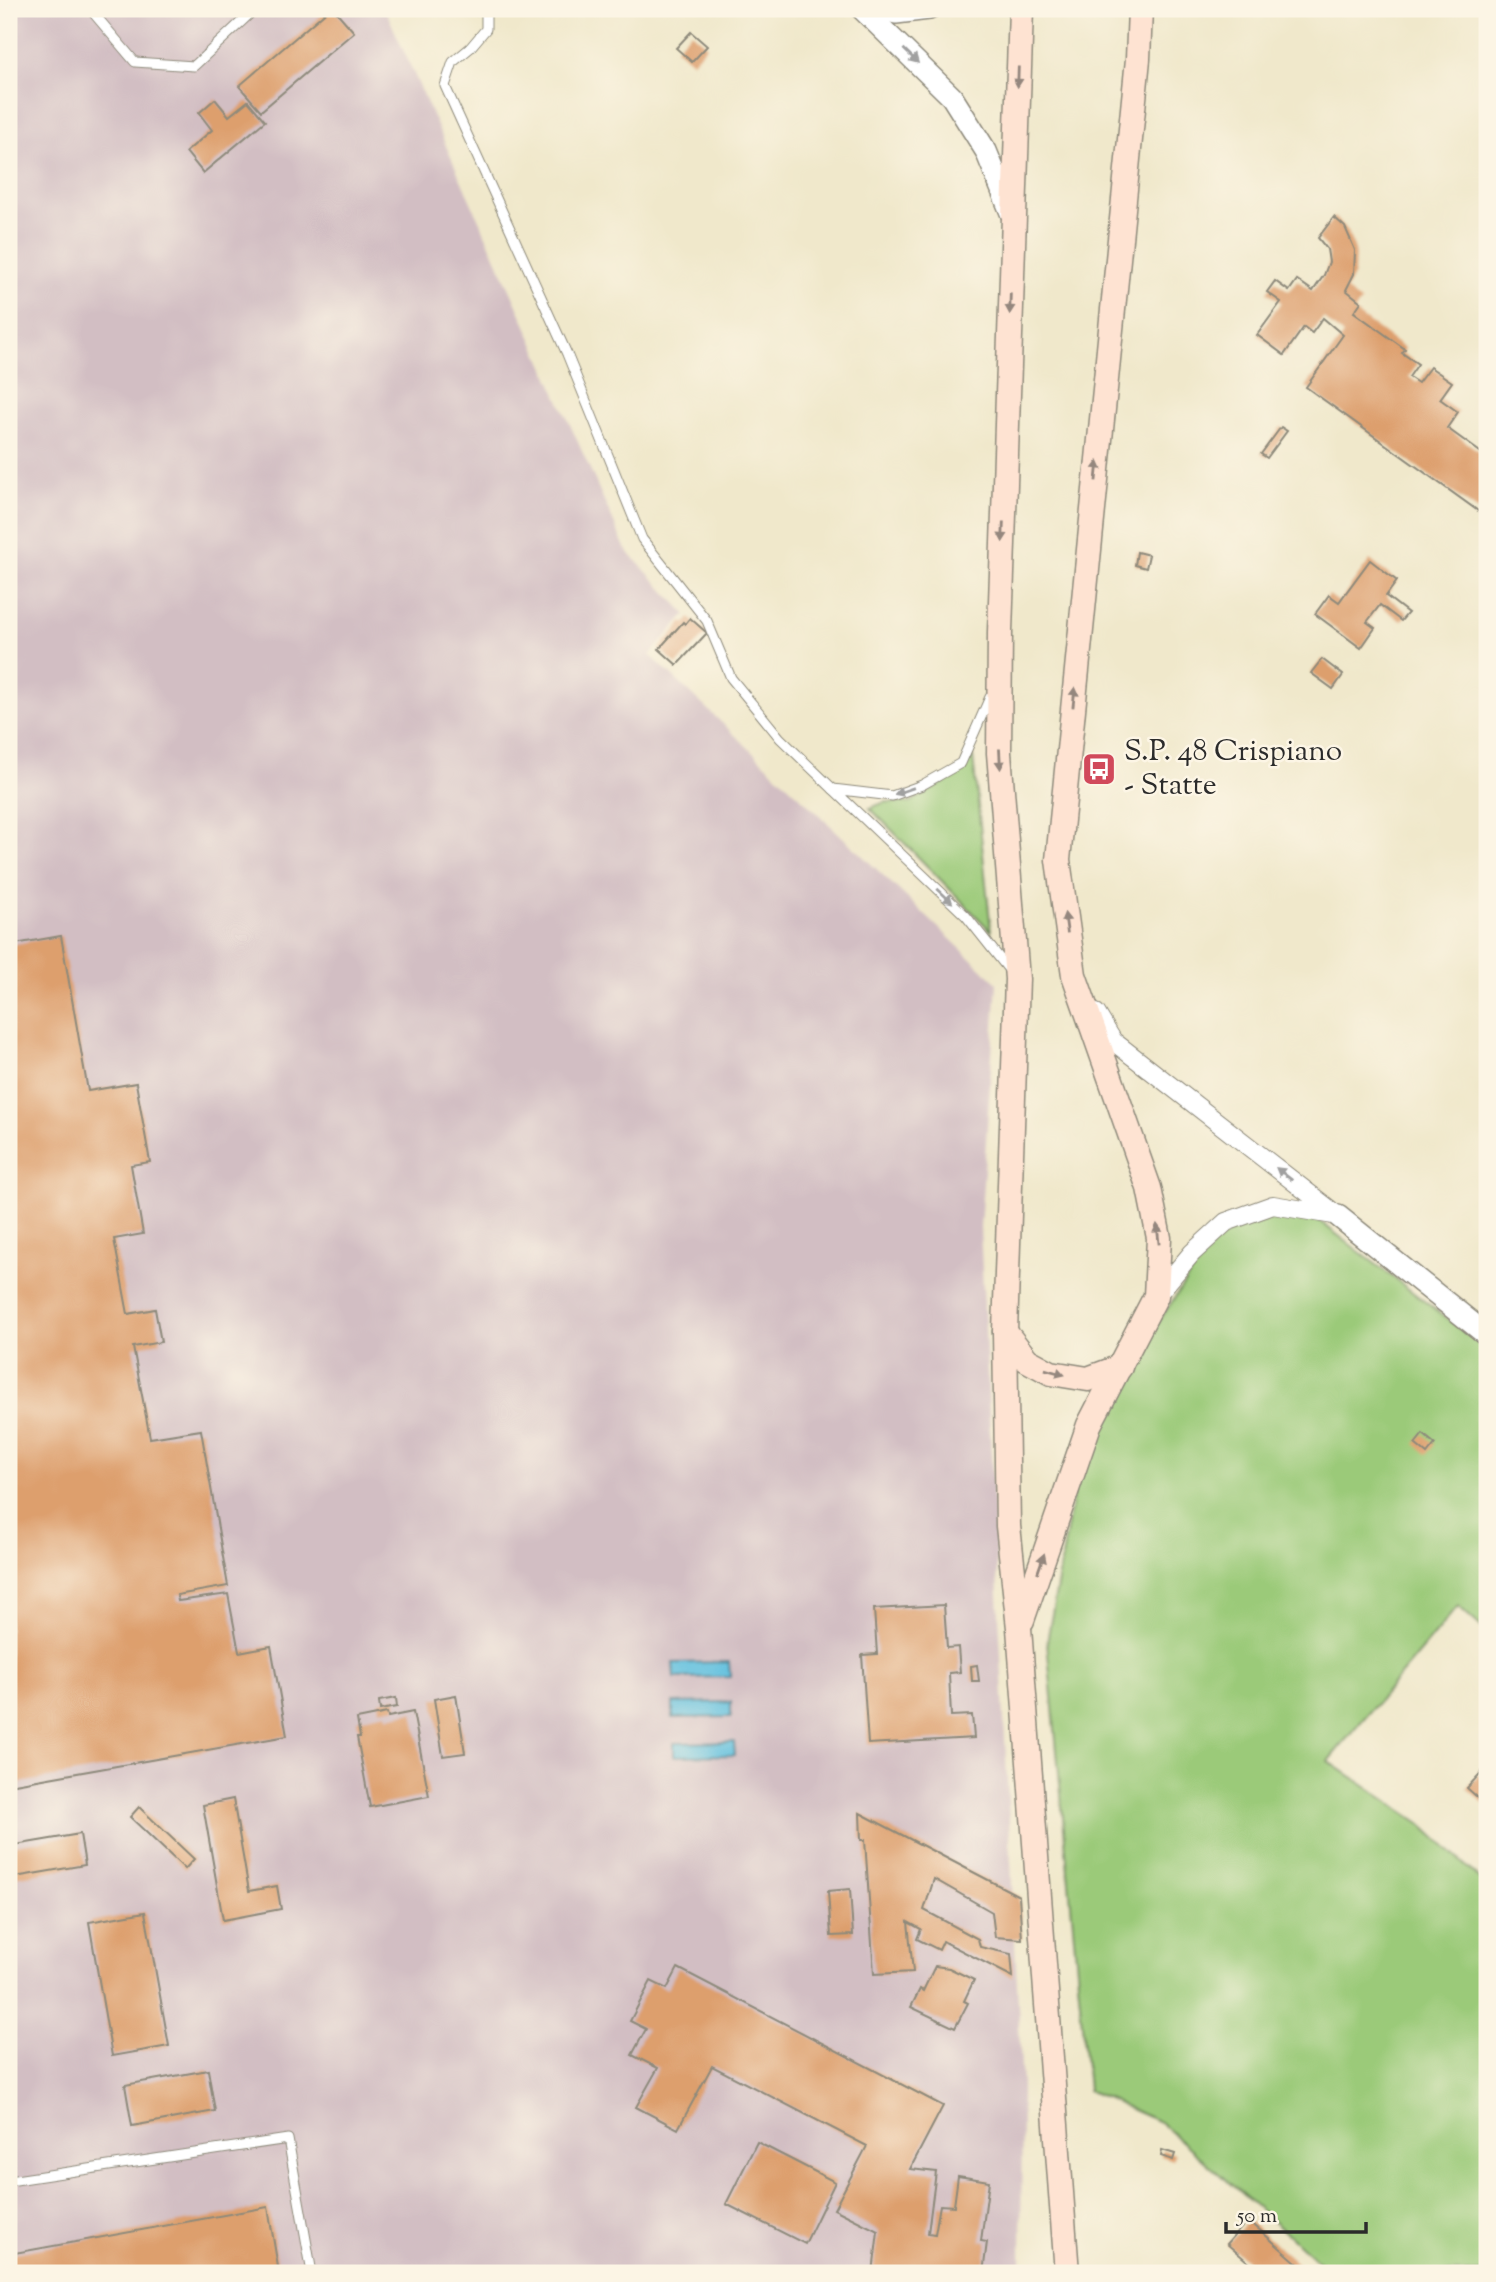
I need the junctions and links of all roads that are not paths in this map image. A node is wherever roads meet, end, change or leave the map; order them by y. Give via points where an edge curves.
1 (90, 9) edge
2 (255, 9) edge
3 (483, 9) edge
4 (862, 9) edge
5 (877, 9) edge
6 (929, 9) edge
7 (1021, 9) edge
8 (1140, 9) edge
9 (1013, 215) junction
10 (1000, 668) junction
11 (833, 789) junction
12 (1074, 975) junction
13 (1017, 979) junction
14 (1338, 1216) junction
15 (1156, 1296) junction
16 (1005, 1332) junction
17 (1487, 1335) edge
18 (1119, 1367) junction
19 (1019, 1628) junction
20 (9, 2181) edge
21 (312, 2273) edge
22 (1067, 2273) edge

1 - 2 lane via 135,61 194,66
3 - 11 lane via 486,29 453,62 445,86 567,354 642,539 707,621 731,678 780,738
4 -> 9 street via 953,97 986,151
5 - 6 street via 896,13
7 -> 9 main road
12 -> 8 main road via 1058,860
9 -> 10 main road
10 -> 11 lane via 961,763 892,796
10 -> 13 main road via 999,754
11 -> 13 lane via 966,916
14 -> 12 street via 1113,1041
15 -> 12 main road via 1159,1238 1149,1188
13 - 16 main road
14 - 15 street via 1273,1205 1226,1222
14 - 17 street
15 - 18 main road
16 -> 18 main road via 1027,1360 1051,1373 1088,1379
16 - 19 main road via 1008,1526
19 -> 18 main road via 1089,1425
19 - 22 main road
20 - 21 lane via 288,2139

